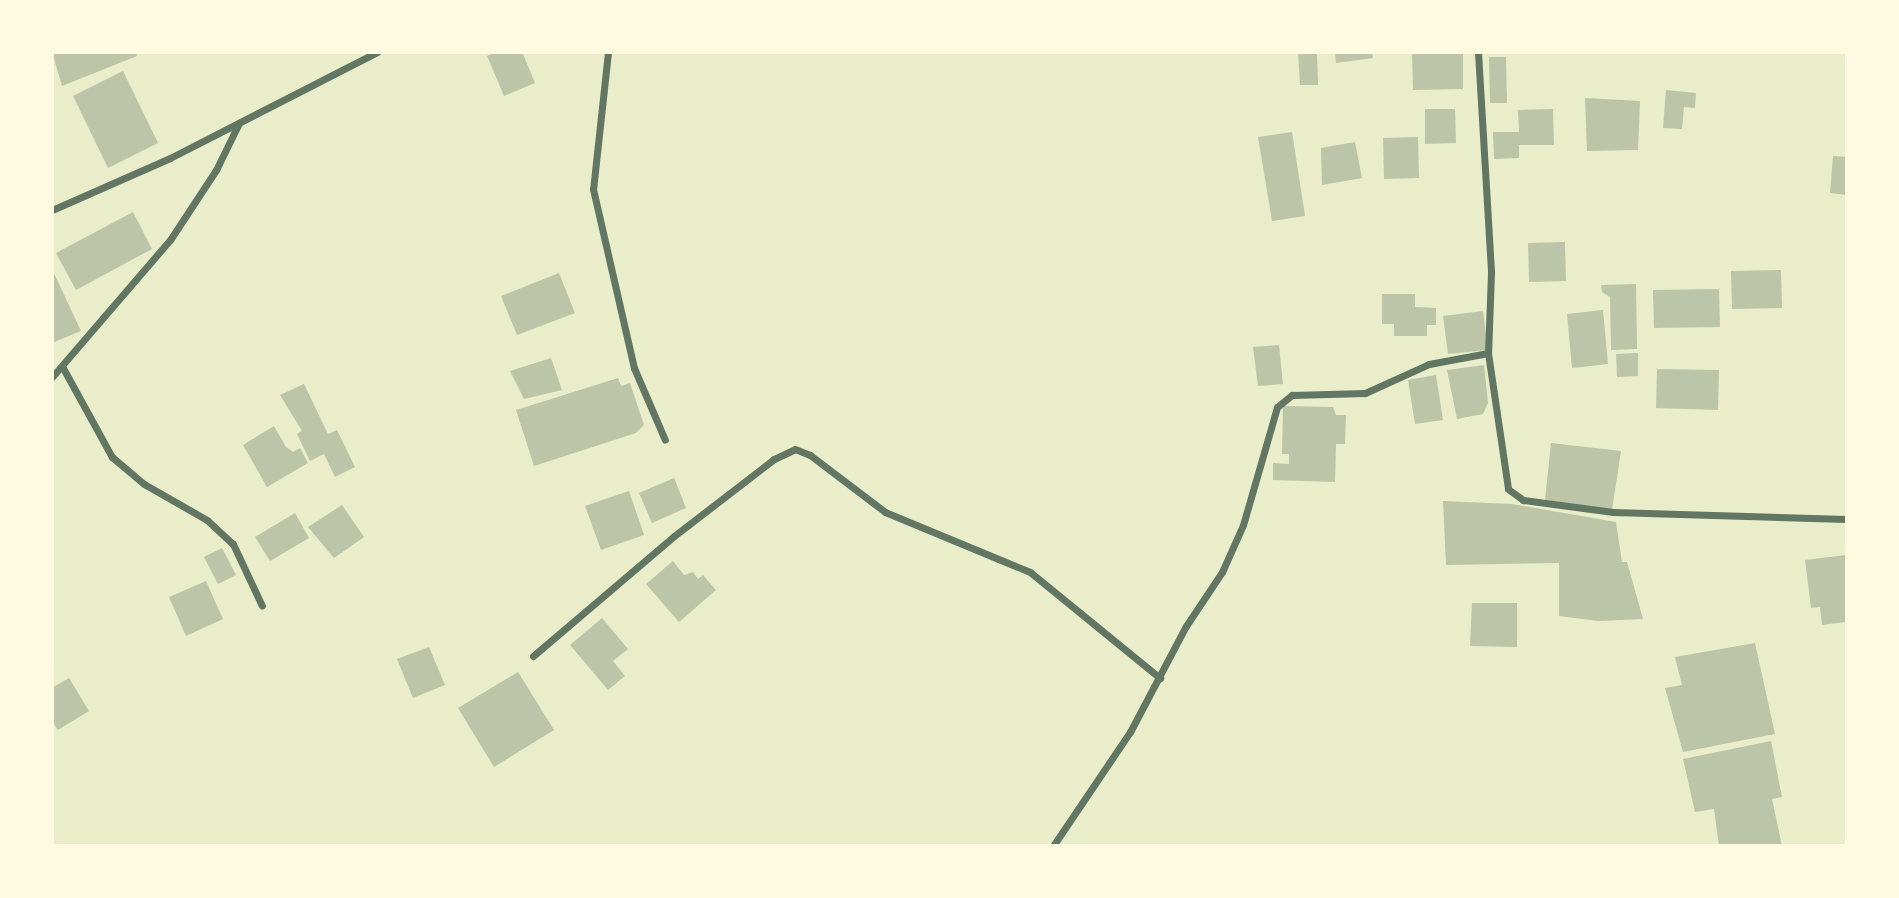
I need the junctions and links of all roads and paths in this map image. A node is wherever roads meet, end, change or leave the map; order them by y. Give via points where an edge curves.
1 (377, 52) edge
2 (608, 52) edge
3 (1478, 52) edge
4 (239, 123) junction
5 (52, 210) edge
6 (1488, 353) junction
7 (63, 368) junction
8 (52, 377) edge
9 (665, 440) dead end
10 (1846, 519) edge
11 (262, 606) dead end
12 (533, 656) dead end
13 (1160, 678) junction
14 (1052, 845) edge

1 - 4 street
2 - 9 street via 593,189 634,368
3 - 6 street via 1491,273
4 - 5 street
4 - 7 street via 216,170 170,240
6 - 10 street via 1503,474 1508,489 1524,500 1613,512
6 - 13 street via 1429,365 1365,393 1292,395 1277,407 1243,525 1222,572 1186,626
7 - 8 street
7 - 11 street via 112,457 144,484 207,520 233,544
12 - 13 street via 674,536 774,459 795,449 810,455 886,512 1030,572
13 - 14 street

